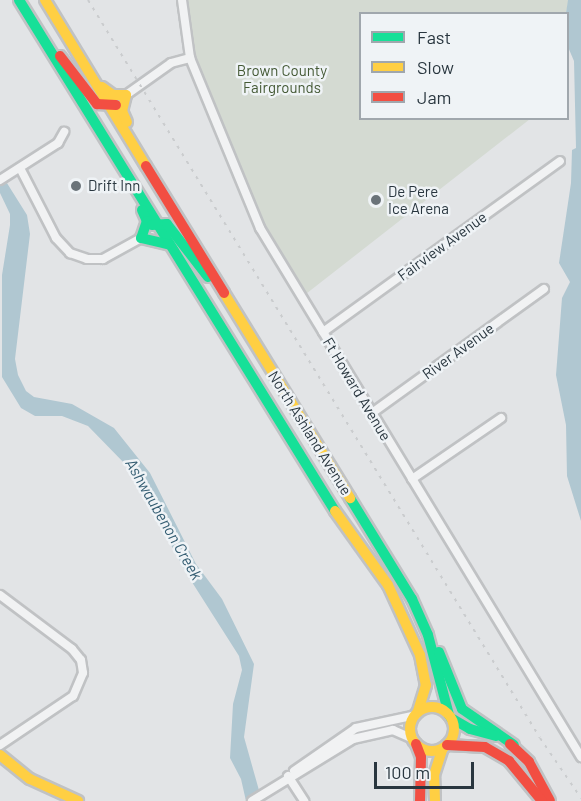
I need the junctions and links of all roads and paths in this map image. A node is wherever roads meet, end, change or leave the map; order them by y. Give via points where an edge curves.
1 (19, 0) edge
2 (45, 0) edge
3 (182, 0) edge
4 (45, 41) junction
5 (54, 58) junction
6 (190, 58) junction
7 (94, 78) junction
8 (124, 98) junction
9 (111, 108) junction
10 (64, 132) dead end
11 (560, 161) dead end
12 (20, 168) junction
13 (2, 179) edge
14 (156, 223) junction
15 (143, 235) junction
16 (168, 245) junction
17 (195, 245) junction
18 (544, 289) dead end
19 (230, 302) junction
20 (323, 332) junction
21 (372, 413) junction
22 (501, 418) dead end
23 (412, 479) junction
24 (0, 595) edge
25 (428, 635) junction
26 (417, 714) junction
27 (450, 717) junction
28 (414, 741) junction
29 (0, 745) edge
30 (514, 745) junction
31 (445, 747) junction
32 (0, 755) edge
33 (581, 757) edge
34 (288, 776) junction
35 (78, 801) edge
36 (252, 801) edge
37 (304, 801) edge
38 (420, 801) edge
39 (435, 801) edge
40 (542, 801) edge
41 (550, 801) edge

1 - 4 main road
2 - 7 main road, North Ashland Avenue
3 - 6 street, Ft Howard Avenue
4 - 5 main road
4 - 9 main road via 98,104
5 - 14 main road, North Ashland Avenue
5 - 15 main road via 63,82 145,214
6 - 8 street via 171,63
6 - 20 street, Ft Howard Avenue via 260,228
7 - 8 main road via 110,94
7 - 9 main road, North Ashland Avenue
8 - 9 main road
8 - 17 main road via 125,119 198,239
9 - 17 main road, North Ashland Avenue
10 - 12 street via 58,143
11 - 20 street, Fairview Avenue
12 - 13 street
12 - 15 street via 56,238 70,253 103,259
14 - 15 main road
14 - 16 main road, North Ashland Avenue
14 - 19 main road via 163,222 172,229
15 - 16 main road
16 - 26 main road, North Ashland Avenue via 310,475 401,609 424,670 426,685
17 - 19 main road, North Ashland Avenue
18 - 21 street, River Avenue
19 - 25 main road, North Ashland Avenue via 405,585
20 - 21 street, Ft Howard Avenue
21 - 23 street, Ft Howard Avenue
22 - 23 street
23 - 33 street, Ft Howard Avenue
24 - 29 street via 76,653 84,673 73,696
25 - 27 main road
25 - 30 main road, North Ashland Avenue via 435,642 459,705
26 - 27 main road via 438,708
26 - 28 main road via 411,728
26 - 34 street via 356,728 304,761
27 - 30 main road via 463,727
27 - 31 main road via 454,733
28 - 31 main road via 428,751
28 - 34 street via 393,730 368,734
28 - 38 main road via 421,757
30 - 41 main road
31 - 39 main road via 434,775
31 - 40 main road via 485,747 509,761
32 - 35 main road via 30,779
34 - 36 street
34 - 37 street

